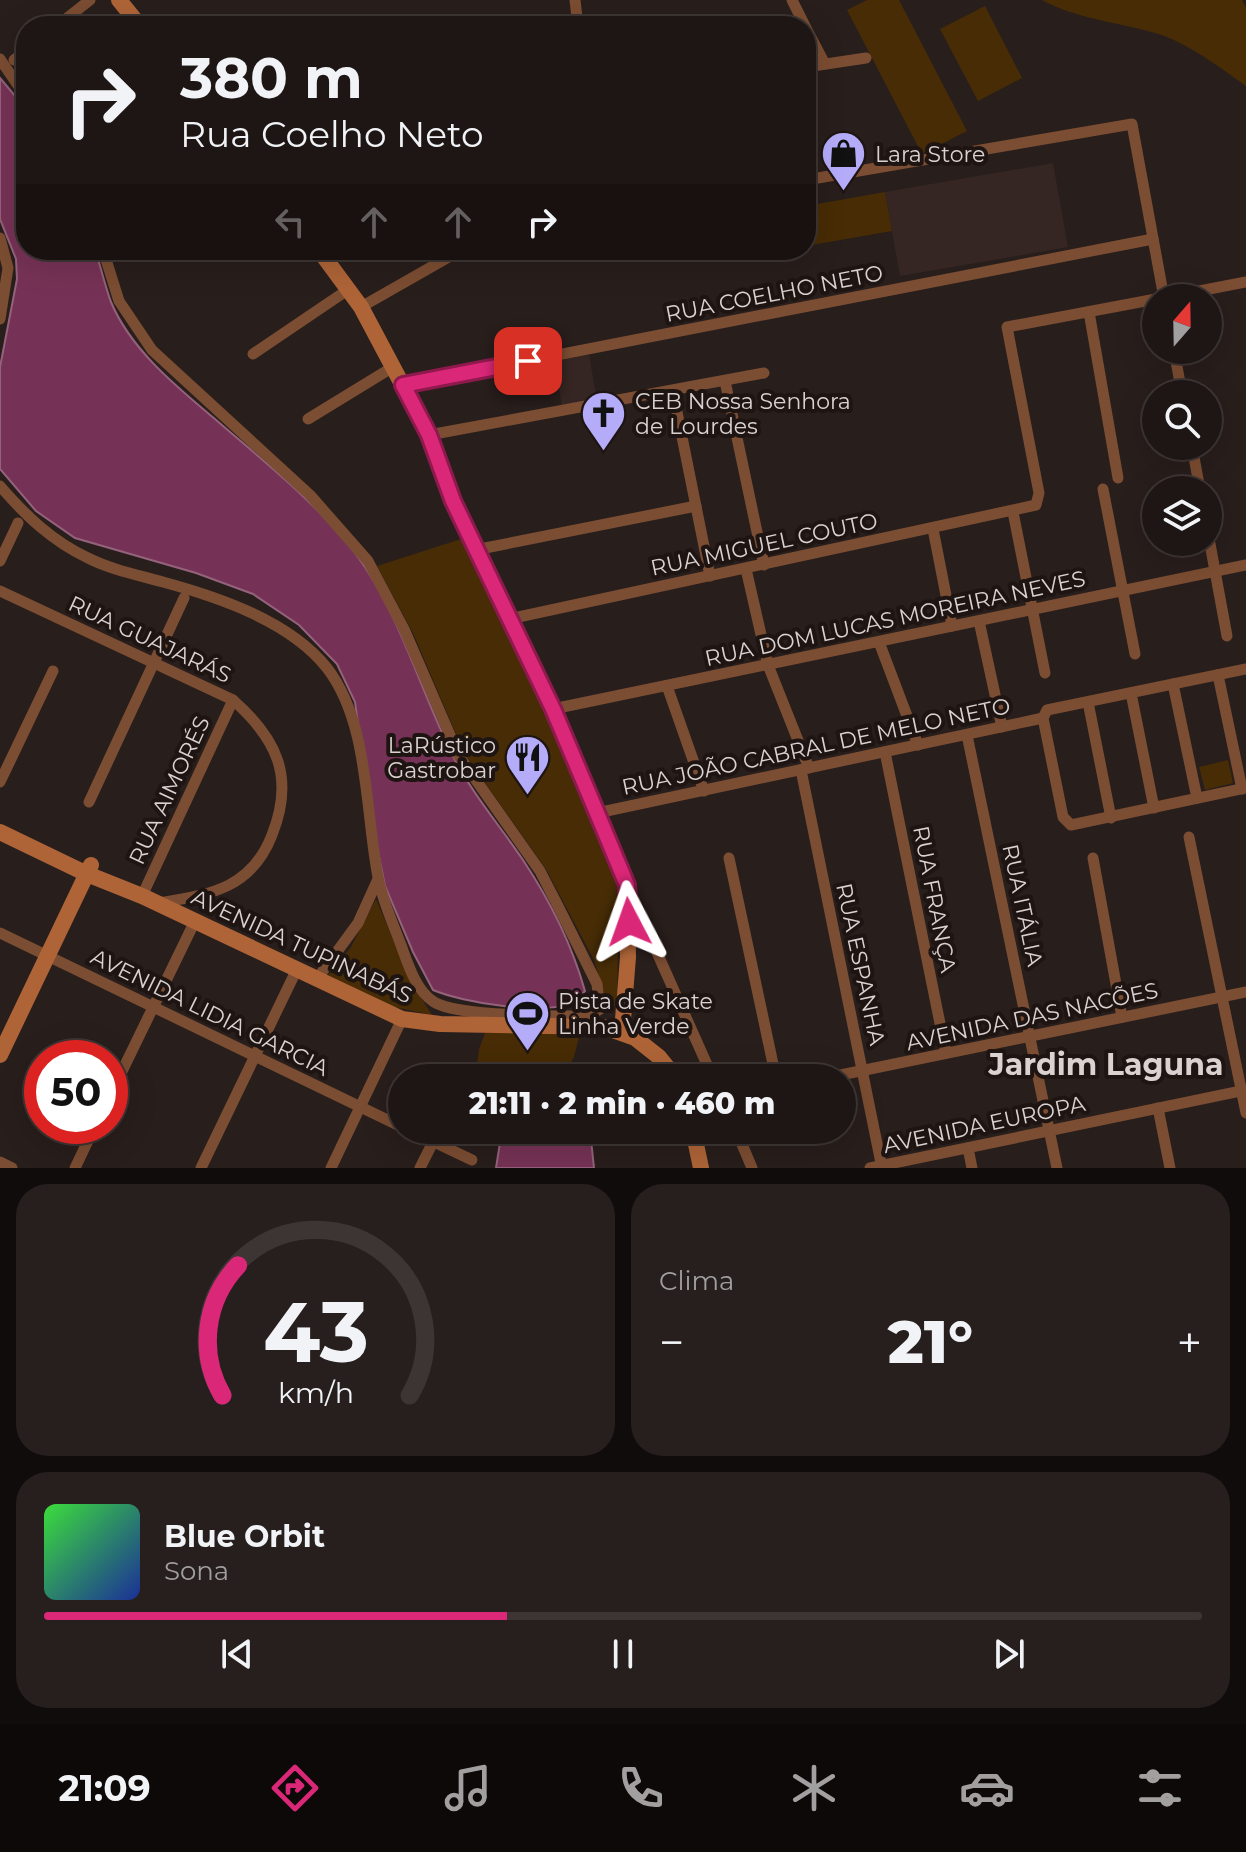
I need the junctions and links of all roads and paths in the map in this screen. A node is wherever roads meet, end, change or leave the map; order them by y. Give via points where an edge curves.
1 (90, 0) edge
2 (119, 0) edge
3 (70, 16) edge
4 (132, 16) edge
5 (816, 46) edge
6 (866, 58) dead end
7 (0, 59) edge
8 (825, 64) junction
9 (816, 65) edge
10 (16, 82) edge
11 (816, 178) edge
12 (0, 238) edge
13 (1153, 239) junction
14 (106, 260) edge
15 (327, 260) edge
16 (443, 260) edge
17 (1246, 282) edge
18 (1161, 284) edge
19 (1222, 287) edge
20 (349, 289) junction
21 (1142, 302) edge
22 (361, 307) junction
23 (1089, 312) junction
24 (0, 319) edge
25 (253, 354) dead end
26 (393, 367) junction
27 (764, 373) dead end
28 (725, 381) junction
29 (403, 385) junction
30 (673, 392) junction
31 (308, 419) dead end
32 (429, 435) junction
33 (1118, 478) dead end
34 (0, 486) edge
35 (1103, 489) dead end
36 (696, 506) junction
37 (1013, 512) junction
38 (18, 523) dead end
39 (933, 529) junction
40 (475, 550) junction
41 (1212, 556) edge
42 (0, 561) edge
43 (764, 565) junction
44 (1246, 565) edge
45 (746, 569) junction
46 (1215, 571) junction
47 (710, 576) junction
48 (1123, 590) junction
49 (0, 591) edge
50 (184, 598) dead end
51 (1032, 609) junction
52 (509, 619) junction
53 (979, 621) junction
54 (952, 626) junction
55 (1227, 636) dead end
56 (879, 642) junction
57 (1135, 654) dead end
58 (154, 663) junction
59 (768, 665) junction
60 (1246, 669) edge
61 (53, 671) dead end
62 (1045, 673) dead end
63 (1218, 675) junction
64 (1173, 684) junction
65 (667, 686) junction
66 (1131, 693) junction
67 (233, 700) junction
68 (1088, 702) junction
69 (553, 709) junction
70 (1043, 718) junction
71 (1002, 727) junction
72 (967, 735) junction
73 (918, 745) junction
74 (885, 752) junction
75 (805, 769) junction
76 (0, 782) edge
77 (1244, 788) edge
78 (704, 791) junction
79 (1197, 798) junction
80 (89, 802) dead end
81 (1154, 808) junction
82 (597, 813) junction
83 (1111, 818) junction
84 (0, 821) edge
85 (0, 832) edge
86 (1189, 837) dead end
87 (729, 858) dead end
88 (1093, 858) dead end
89 (89, 870) junction
90 (378, 878) junction
91 (627, 885) junction
92 (138, 894) junction
93 (158, 903) junction
94 (195, 921) junction
95 (0, 933) edge
96 (48, 956) junction
97 (297, 969) junction
98 (317, 979) junction
99 (1246, 992) edge
100 (1222, 997) junction
101 (153, 1007) junction
102 (1122, 1017) junction
103 (402, 1019) junction
104 (622, 1032) junction
105 (1030, 1036) junction
106 (946, 1053) junction
107 (0, 1055) edge
108 (255, 1056) junction
109 (128, 1059) edge
110 (665, 1064) edge
111 (707, 1064) edge
112 (773, 1064) edge
113 (863, 1071) junction
114 (856, 1072) edge
115 (1244, 1091) edge
116 (360, 1107) junction
117 (1158, 1108) junction
118 (1246, 1113) edge
119 (388, 1120) edge
120 (1050, 1131) junction
121 (86, 1144) edge
122 (432, 1144) edge
123 (437, 1144) edge
124 (696, 1144) edge
125 (742, 1144) edge
126 (968, 1148) junction
127 (472, 1160) dead end
128 (0, 1162) edge
129 (878, 1167) edge
130 (12, 1168) edge
131 (75, 1168) edge
132 (201, 1168) edge
133 (331, 1168) edge
134 (420, 1168) edge
135 (701, 1168) edge
136 (752, 1168) edge
137 (972, 1168) edge
138 (1057, 1168) edge
139 (1170, 1168) edge

1 - 3 street
2 - 4 main road
5 - 8 street
6 - 8 street
7 - 10 street
8 - 9 street
11 - 13 street via 1132,124
12 - 24 street via 8,268
13 - 18 street
13 - 29 street, RUA COELHO NETO
14 - 90 street via 119,301 152,350 310,495 368,561 459,756 540,871 597,984 600,1009 589,1016 471,1012 432,1001 406,959
15 - 20 main road
16 - 22 street
17 - 19 street
20 - 22 main road
20 - 25 street
21 - 23 street
22 - 26 main road
23 - 33 street
23 - 37 street, RUA MIGUEL COUTO via 1007,327 1039,493 1036,505
26 - 29 main road
26 - 31 street
27 - 28 street
28 - 30 street
28 - 43 street
29 - 32 main road
30 - 32 street
30 - 36 street
32 - 40 main road
34 - 90 street via 34,522 76,552 252,613 324,665 354,719
35 - 48 street
36 - 40 street
36 - 47 street
37 - 39 street, RUA MIGUEL COUTO
37 - 51 street
38 - 42 street
39 - 43 street, RUA MIGUEL COUTO
39 - 54 street
40 - 52 main road
41 - 46 street
43 - 45 street, RUA MIGUEL COUTO
44 - 46 street, RUA DOM LUCAS MOREIRA NEVES
45 - 47 street, RUA MIGUEL COUTO
45 - 59 street, RUA ESPANHA
46 - 48 street, RUA DOM LUCAS MOREIRA NEVES
46 - 55 street
47 - 52 street, RUA MIGUEL COUTO
48 - 51 street, RUA DOM LUCAS MOREIRA NEVES
48 - 57 street
49 - 58 street, RUA GUAJARÁS
50 - 58 street
51 - 53 street, RUA DOM LUCAS MOREIRA NEVES
51 - 62 street
52 - 69 main road
53 - 54 street, RUA DOM LUCAS MOREIRA NEVES
53 - 71 street
54 - 56 street, RUA DOM LUCAS MOREIRA NEVES
56 - 59 street, RUA DOM LUCAS MOREIRA NEVES
56 - 73 street
58 - 67 street, RUA GUAJARÁS
58 - 80 street
59 - 65 street, RUA DOM LUCAS MOREIRA NEVES
59 - 75 street, RUA ESPANHA
60 - 63 street
61 - 76 street
63 - 64 street
63 - 77 street
64 - 66 street
64 - 79 street
65 - 69 street, RUA DOM LUCAS MOREIRA NEVES
65 - 78 street
66 - 68 street
66 - 81 street
67 - 92 street, RUA AIMORÉS
67 - 93 street, RUA GUAJARÁS via 270,740 281,765 284,791 277,822 265,854 231,884
68 - 70 street, RUA JOÃO CABRAL DE MELO NETO via 1047,710
68 - 83 street
69 - 82 main road
70 - 71 street, RUA JOÃO CABRAL DE MELO NETO
70 - 83 street via 1066,822
71 - 72 street, RUA JOÃO CABRAL DE MELO NETO
72 - 73 street, RUA JOÃO CABRAL DE MELO NETO
72 - 105 street, RUA ITÁLIA
73 - 74 street, RUA JOÃO CABRAL DE MELO NETO
74 - 75 street, RUA JOÃO CABRAL DE MELO NETO
74 - 106 street, RUA FRANÇA
75 - 78 street, RUA JOÃO CABRAL DE MELO NETO
75 - 113 street, RUA ESPANHA
77 - 79 street
78 - 82 street, RUA JOÃO CABRAL DE MELO NETO
79 - 81 street
81 - 83 street
82 - 91 main road
84 - 89 main road, AVENIDA TUPINABÁS
85 - 89 main road, AVENIDA TUPINABÁS
86 - 100 street
87 - 112 street
88 - 102 street
89 - 92 main road, AVENIDA TUPINABÁS
89 - 96 main road
90 - 98 street via 358,923
91 - 104 main road
91 - 111 street
92 - 93 main road, AVENIDA TUPINABÁS
93 - 94 main road, AVENIDA TUPINABÁS
94 - 97 main road, AVENIDA TUPINABÁS
94 - 101 street
95 - 96 street, AVENIDA LIDIA GARCIA
96 - 101 street, AVENIDA LIDIA GARCIA
96 - 107 main road
97 - 98 main road, AVENIDA TUPINABÁS
97 - 108 street
98 - 103 main road, AVENIDA TUPINABÁS
99 - 100 street, AVENIDA DAS NACÕES
100 - 102 street, AVENIDA DAS NACÕES
100 - 115 street
101 - 108 street, AVENIDA LIDIA GARCIA
101 - 109 street
102 - 105 street, AVENIDA DAS NACÕES
103 - 104 main road, AVENIDA TUPINABÁS via 586,1025
103 - 116 street
104 - 110 main road, AVENIDA TUPINABÁS
105 - 106 street, AVENIDA DAS NACÕES
105 - 120 street, RUA ITÁLIA
106 - 113 street, AVENIDA DAS NACÕES
108 - 116 street, AVENIDA LIDIA GARCIA
108 - 132 street
113 - 114 street, AVENIDA DAS NACÕES
113 - 129 street, RUA ESPANHA
115 - 117 street, AVENIDA EUROPA
115 - 118 street
116 - 119 street, AVENIDA LIDIA GARCIA
116 - 133 street
117 - 120 street, AVENIDA EUROPA
117 - 139 street
120 - 126 street, AVENIDA EUROPA
120 - 138 street, RUA ITÁLIA
121 - 131 street
122 - 134 street
123 - 127 street
124 - 135 main road
125 - 136 street
126 - 129 street, AVENIDA EUROPA
126 - 137 street
128 - 130 street

